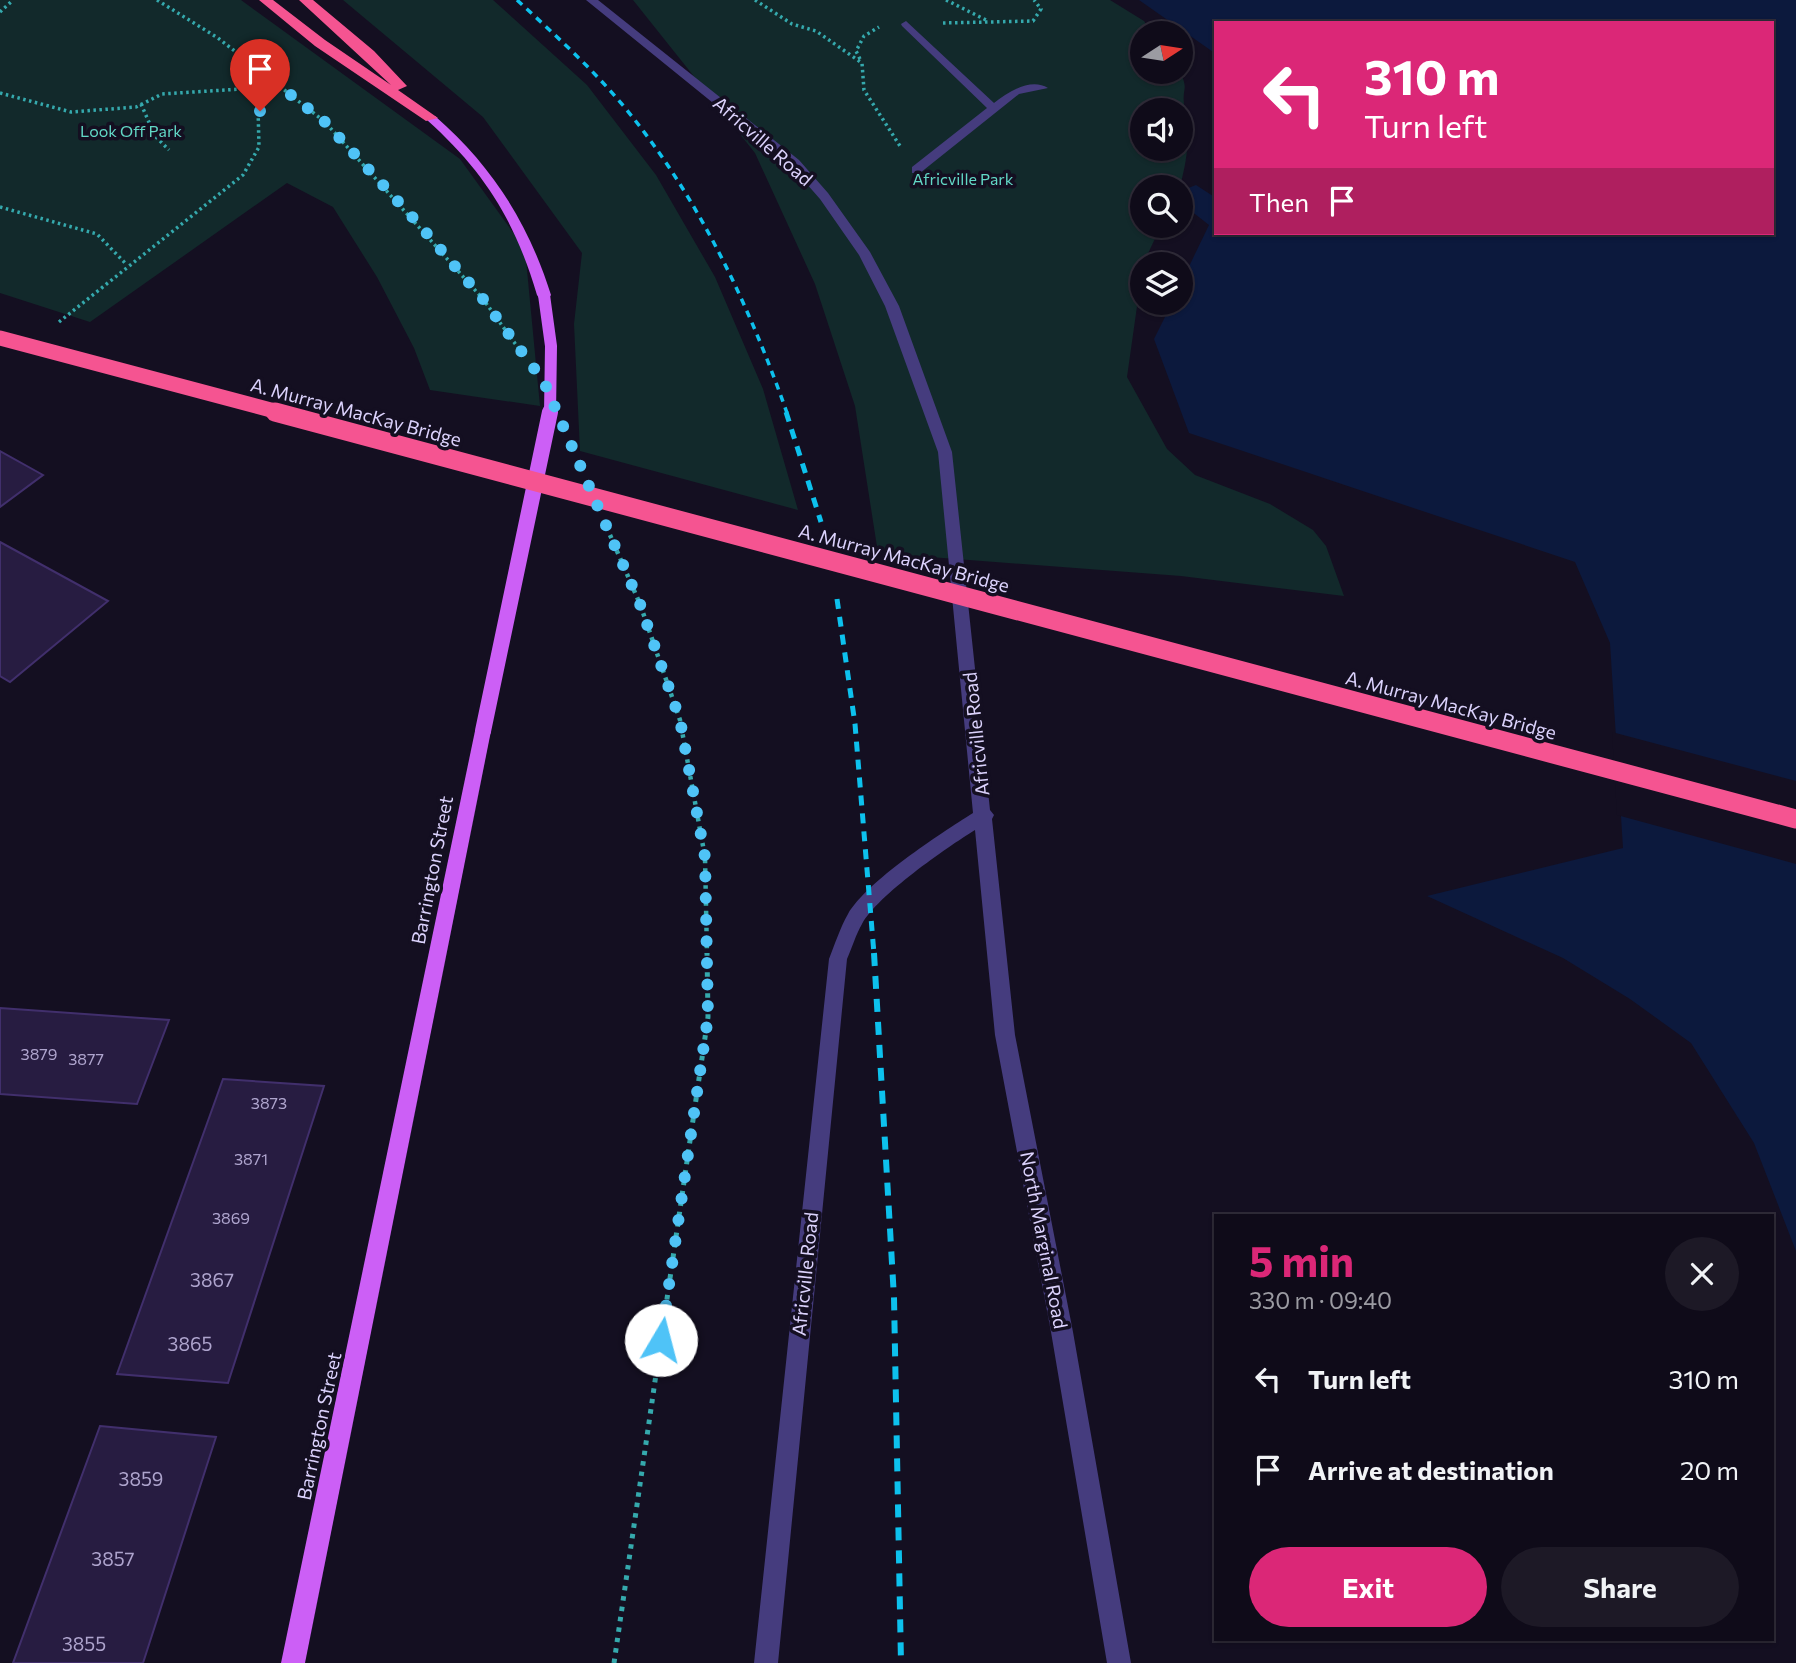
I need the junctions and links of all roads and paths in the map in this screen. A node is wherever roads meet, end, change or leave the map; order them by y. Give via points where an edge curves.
1 (13, 0) edge
2 (157, 0) edge
3 (265, 0) edge
4 (305, 0) edge
5 (591, 0) edge
6 (755, 0) edge
7 (946, 0) edge
8 (1034, 0) edge
9 (0, 12) edge
10 (989, 21) junction
11 (906, 24) junction
12 (862, 62) junction
13 (257, 68) junction
14 (257, 88) junction
15 (1042, 88) dead end
16 (0, 93) edge
17 (141, 104) junction
18 (993, 108) junction
19 (431, 118) junction
20 (169, 150) dead end
21 (916, 170) joint
22 (0, 206) edge
23 (127, 265) junction
24 (56, 324) dead end
25 (0, 338) edge
26 (521, 351) dead end
27 (608, 532) dead end
28 (985, 815) junction
29 (1796, 819) edge
30 (293, 1663) edge
31 (614, 1663) edge
32 (766, 1663) edge
33 (1119, 1663) edge

1 - 9 path
2 - 13 path
3 - 19 highway
4 - 19 highway via 369,54
5 - 28 street, Africville Road via 795,163 865,256 892,306 945,452
6 - 12 path via 792,24 816,31
7 - 10 path
8 - 10 path via 1041,9 1033,21
10 - 11 path
11 - 12 path via 877,27 864,36 856,51
11 - 18 street
12 - 21 path via 864,90
13 - 14 path
13 - 26 path via 325,122 483,299
14 - 17 path via 162,94
14 - 23 path via 259,147 243,175 192,219
15 - 18 street via 1016,91
16 - 17 path via 71,112
17 - 20 path via 155,136
18 - 21 street
19 - 30 main road, Barrington Street, bridge via 465,147 493,180 532,255 544,295 551,346 552,402
22 - 23 path via 97,234
23 - 24 path
25 - 29 highway, A. Murray MacKay Bridge, bridge
27 - 31 path via 640,604 680,720 705,857 708,1017
28 - 32 street, Africville Road via 936,845 870,901 855,918 838,959
28 - 33 street, North Marginal Road via 1005,1035

